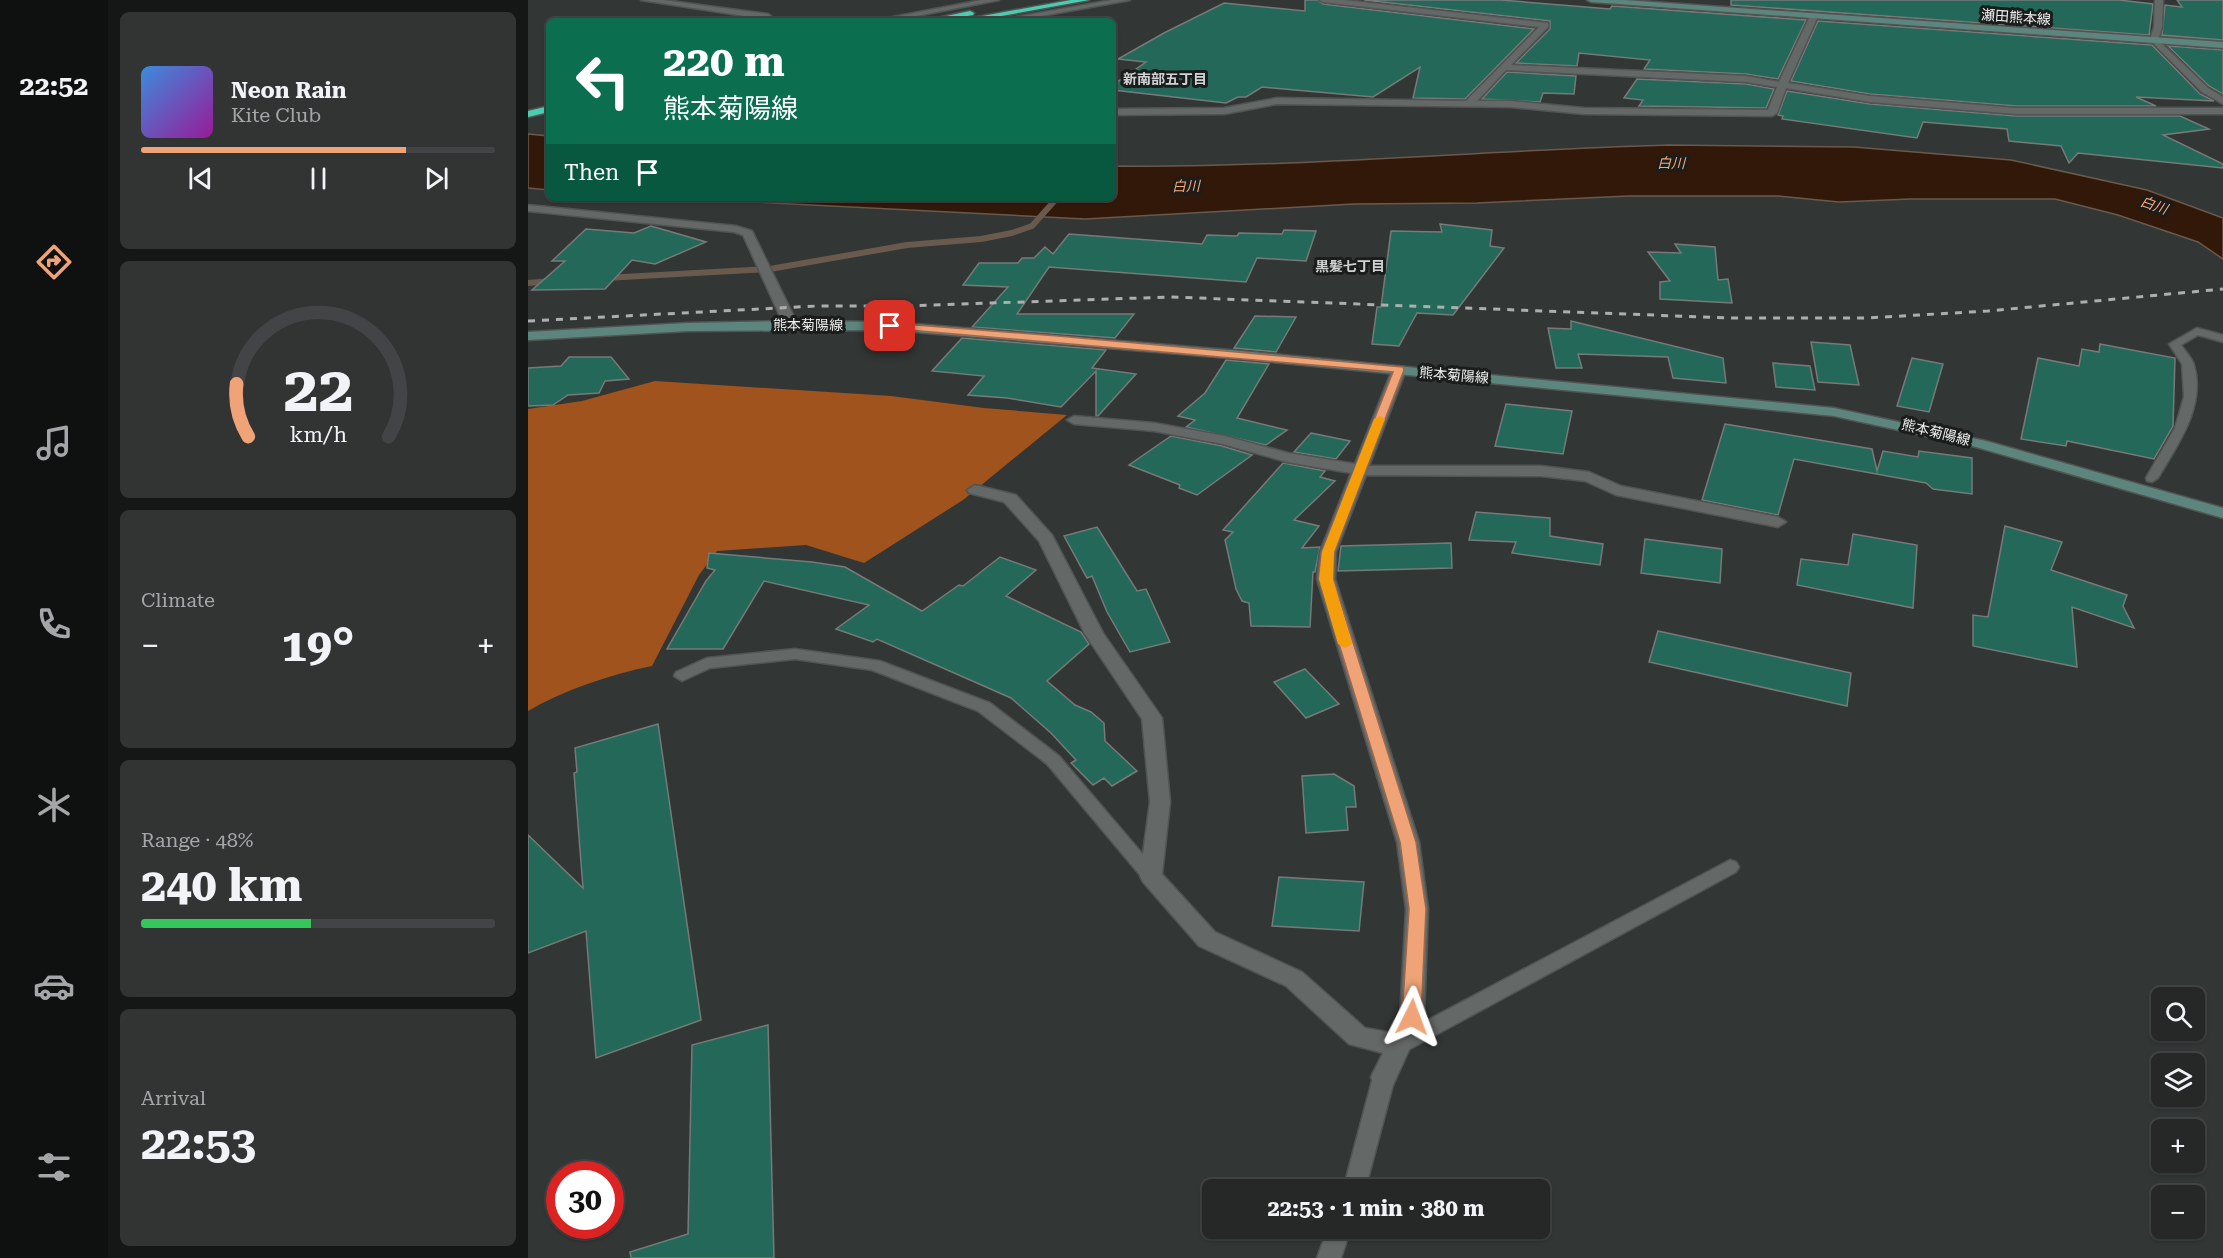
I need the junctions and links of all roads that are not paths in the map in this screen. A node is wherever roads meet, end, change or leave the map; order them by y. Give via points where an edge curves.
1 (645, 0) edge
2 (995, 0) edge
3 (1041, 0) edge
4 (1085, 0) edge
5 (1126, 0) edge
6 (1323, 0) edge
7 (1591, 0) edge
8 (2159, 0) edge
9 (1654, 2) edge
10 (1814, 16) junction
11 (770, 18) edge
12 (893, 18) edge
13 (943, 18) edge
14 (977, 18) edge
15 (1016, 18) edge
16 (2154, 40) junction
17 (2223, 45) edge
18 (1505, 67) junction
19 (1782, 85) junction
20 (2223, 101) edge
21 (1469, 102) junction
22 (546, 103) edge
23 (528, 106) edge
24 (546, 110) edge
25 (2223, 111) edge
26 (1116, 112) edge
27 (528, 114) edge
28 (528, 208) edge
29 (791, 325) junction
30 (528, 336) edge
31 (2223, 339) edge
32 (1399, 370) junction
33 (1074, 420) dead end
34 (1360, 470) junction
35 (2152, 478) dead end
36 (975, 490) dead end
37 (2223, 513) edge
38 (1778, 522) dead end
39 (682, 676) dead end
40 (1730, 867) dead end
41 (1151, 876) junction
42 (1400, 1045) junction
43 (1384, 1077) joint
44 (1357, 1179) edge
45 (1336, 1239) edge
46 (1329, 1258) edge

1 - 11 street
2 - 12 street
3 - 13 highway
4 - 14 highway
5 - 15 street
6 - 18 street via 1545,25
7 - 9 main road, 瀬田熊本線
8 - 16 street
9 - 10 main road, 瀬田熊本線
10 - 16 main road, 瀬田熊本線
10 - 19 street
16 - 17 main road, 瀬田熊本線
16 - 20 street via 2205,90
18 - 19 street via 1746,79
18 - 21 street
19 - 21 street via 1772,113 1584,111
19 - 25 street via 1917,104 2045,112
21 - 26 street via 1277,101 1224,111
22 - 23 highway
24 - 27 highway
28 - 29 street via 748,233
29 - 30 main road, 熊本菊陽線
29 - 32 main road, 熊本菊陽線 via 959,331
31 - 35 lane via 2197,331 2175,344 2188,364 2190,397 2181,428
32 - 34 street
32 - 37 main road, 熊本菊陽線 via 1886,420 1978,442
33 - 34 street via 1213,438
34 - 38 street via 1541,471 1589,477 1616,490
34 - 42 street via 1328,552 1326,579 1408,842 1418,909 1412,1017
36 - 41 street via 1010,498 1046,539 1094,634 1152,718 1160,802
39 - 41 lane via 707,663 795,654 875,665 984,707 1053,760
40 - 42 lane
41 - 42 street via 1207,939 1294,979 1358,1037
42 - 43 street
43 - 44 lane
45 - 46 lane

